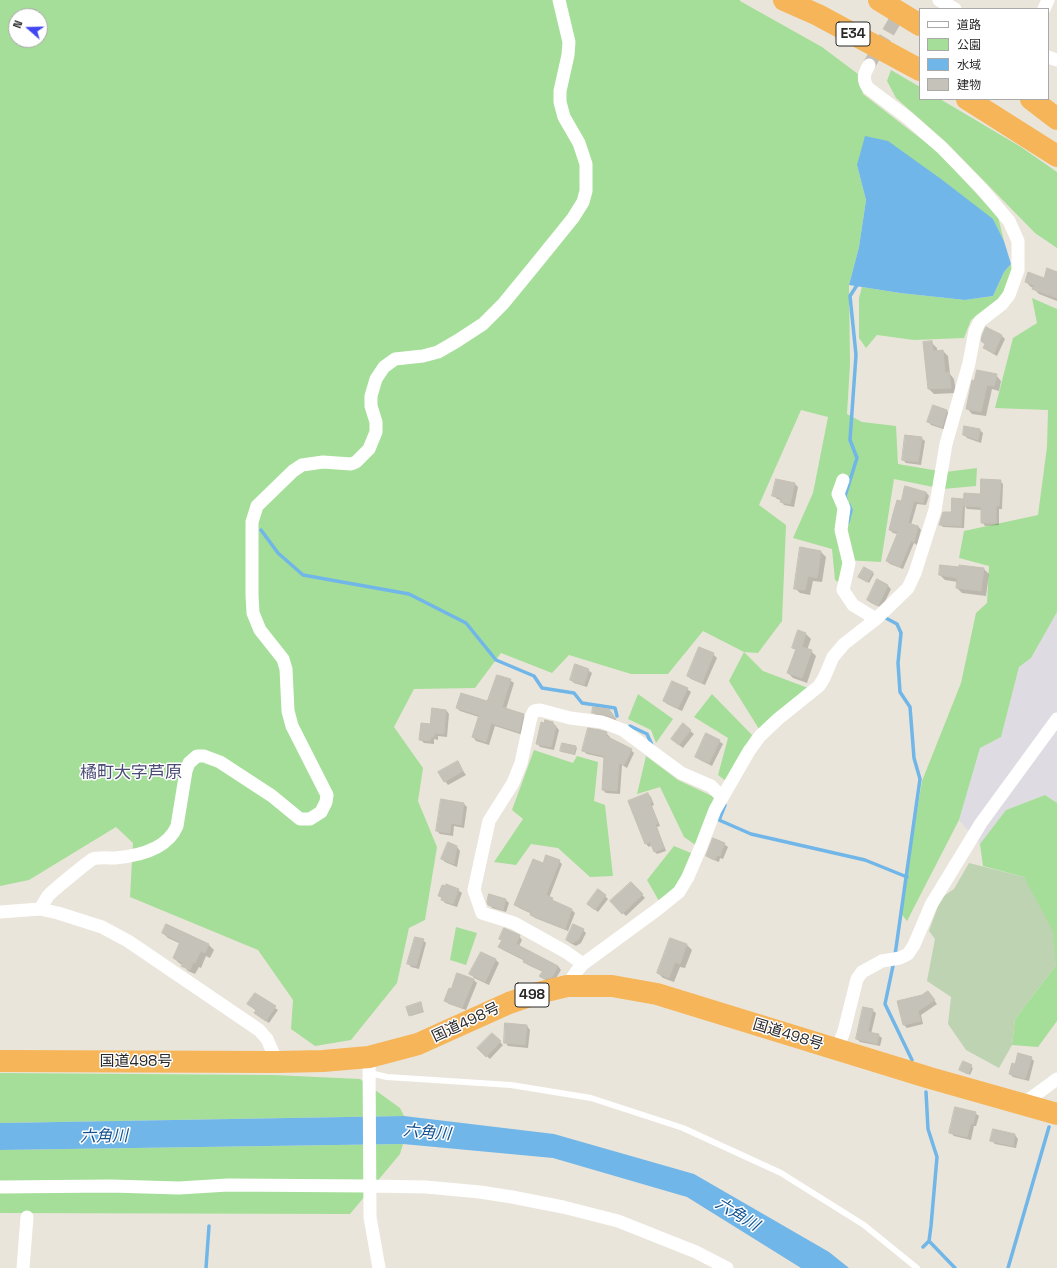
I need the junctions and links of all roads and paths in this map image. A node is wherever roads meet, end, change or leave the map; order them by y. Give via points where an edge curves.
1 (559, 0) edge
2 (784, 0) edge
3 (879, 0) edge
4 (939, 0) edge
5 (953, 8) edge
6 (919, 24) edge
7 (869, 65) tunnel mouth
8 (919, 69) edge
9 (969, 100) edge
10 (1032, 100) edge
11 (1057, 119) edge
12 (1057, 156) edge
13 (843, 480) dead end
14 (880, 615) junction
15 (1057, 720) edge
16 (722, 797) junction
17 (40, 909) junction
18 (0, 912) edge
19 (583, 964) junction
20 (568, 986) junction
21 (837, 1050) junction
22 (0, 1061) edge
23 (277, 1062) junction
24 (370, 1070) junction
25 (1057, 1079) edge
26 (1022, 1104) junction
27 (1057, 1114) edge
28 (370, 1185) junction
29 (0, 1187) edge
30 (27, 1217) dead end
31 (23, 1268) edge
32 (379, 1268) edge
33 (727, 1268) edge
34 (917, 1268) edge

1 - 17 street via 569,42 560,102 564,117 579,142 586,164 586,192 583,202 503,304 483,324 438,352 395,359 384,367 376,379 371,396 376,432 368,449 356,462 302,465 293,470 257,506 253,515 253,613 260,630 283,660 292,726 326,795 322,812 310,818 300,819 272,796 220,762 197,756 189,763 186,771 176,826 166,842 137,854 92,859 48,895
2 - 8 highway, E34 via 818,15
3 - 6 highway
4 - 5 street
7 - 14 street via 864,74 864,83 868,88 941,147 1009,221 1018,241 1018,270 1009,295 1002,304 980,321 975,331 969,363 946,444 935,510 915,573 908,588
9 - 12 highway
10 - 11 highway
13 - 14 street via 838,494 844,508 841,530 849,563 842,590 853,605
14 - 16 street via 844,644 833,657 819,686 760,736
15 - 21 street via 981,823 931,905 908,954 882,961 862,972 857,979
16 - 19 street via 688,877 679,892
16 - 19 street via 711,786 682,773 623,730 602,722 534,711 521,763 513,783 489,821 474,890 482,913 514,923
17 - 18 street
17 - 23 street via 102,927 128,940 259,1030 267,1039
19 - 20 street
20 - 21 highway, 国道498号 / 498 via 612,986 657,994
20 - 24 highway, 国道498号 / 498 via 509,1003 418,1044
21 - 26 highway, 国道498号 / 498
22 - 23 highway, 国道498号 / 498
23 - 24 highway, 国道498号 / 498 via 323,1061
24 - 28 street
24 - 34 lane via 387,1077 511,1085 591,1098 683,1128 781,1173 864,1225
25 - 26 street
26 - 27 highway, 国道498号 / 498
28 - 29 street
28 - 32 street via 370,1217
28 - 33 street via 480,1192 563,1207 618,1221 696,1252
30 - 31 street

